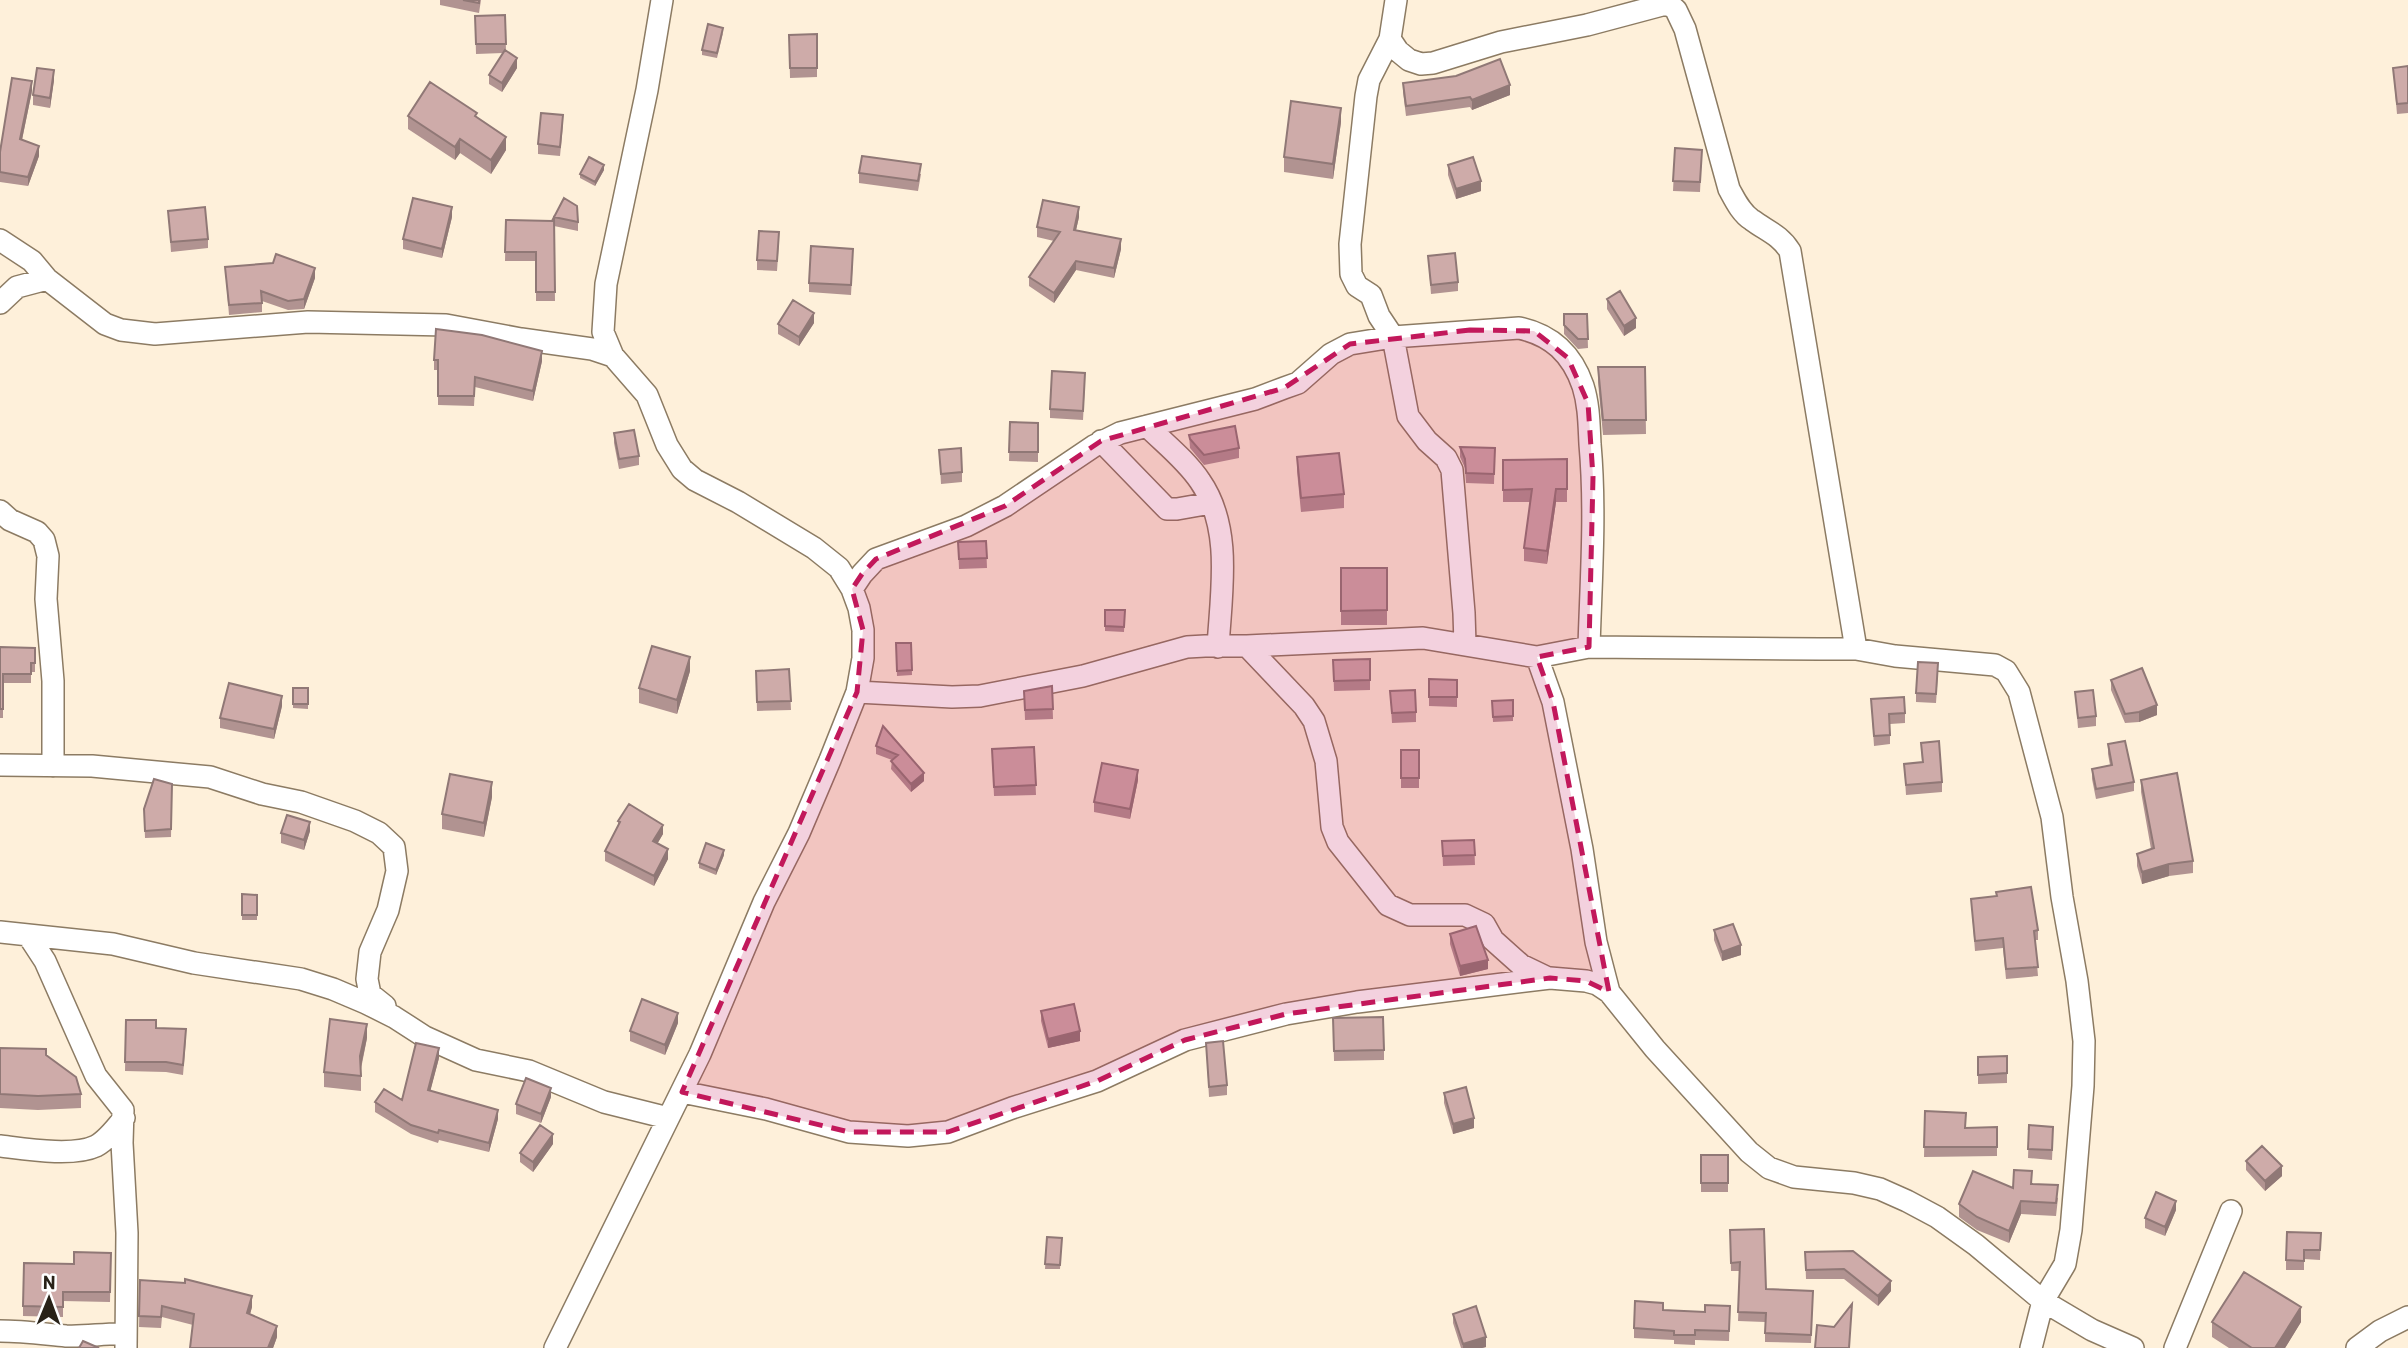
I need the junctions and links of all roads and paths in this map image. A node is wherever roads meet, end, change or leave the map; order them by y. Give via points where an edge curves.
1 (662, 0) edge
2 (1396, 0) edge
3 (1674, 5) edge
4 (1390, 39) junction
5 (0, 240) edge
6 (47, 279) junction
7 (0, 303) edge
8 (1393, 337) junction
9 (613, 356) junction
10 (1147, 426) junction
11 (1101, 441) junction
12 (1211, 503) junction
13 (0, 512) edge
14 (852, 589) junction
15 (1465, 644) junction
16 (1219, 646) junction
17 (1247, 646) junction
18 (1589, 647) junction
19 (1856, 649) junction
20 (1537, 657) junction
21 (857, 692) junction
22 (0, 765) edge
23 (54, 766) junction
24 (0, 932) edge
25 (28, 935) junction
26 (1550, 978) junction
27 (1609, 992) junction
28 (394, 1017) junction
29 (682, 1092) junction
30 (124, 1118) junction
31 (668, 1118) junction
32 (0, 1146) edge
33 (2231, 1211) dead end
34 (2043, 1301) junction
35 (2408, 1317) edge
36 (0, 1331) edge
37 (126, 1341) edge
38 (555, 1348) edge
39 (2031, 1348) edge
40 (2133, 1348) edge
41 (2175, 1348) edge
42 (2357, 1348) edge

1 - 9 street via 604,298 603,332
2 - 4 street
3 - 4 street via 1500,42 1433,63 1409,60
3 - 19 street via 1694,59 1729,189 1746,214 1784,240 1790,251
4 - 8 street via 1366,96 1350,258 1353,281 1371,295
5 - 6 street via 32,261
6 - 7 street via 17,287
6 - 9 street via 105,324 137,333 308,322 446,325
8 - 10 street via 1340,348 1297,383 1255,399
8 - 15 street via 1408,416 1452,470
8 - 18 street via 1519,328 1554,341 1569,358 1588,403 1593,478
9 - 14 street via 647,395 682,469 814,548 839,568
10 - 11 street
10 - 12 street via 1200,480
11 - 12 street via 1167,509
11 - 14 street via 1005,506 966,526 876,559
12 - 16 street via 1223,554
13 - 23 street via 37,532 48,556
14 - 21 street via 863,630
15 - 17 street via 1423,638
15 - 20 street
16 - 17 street
16 - 21 street via 1187,647 1083,676 980,696
17 - 26 street via 1314,721 1338,842 1388,905 1410,915 1465,915 1484,924 1493,940 1521,965
18 - 19 street
18 - 20 street
19 - 34 street via 1995,665 2006,671 2019,692 2052,817 2084,1041 2071,1230 2064,1264
20 - 27 street via 1556,715
21 - 29 street
22 - 23 street
23 - 28 street via 210,777 301,803 379,833 394,847 397,871 388,910 370,952 366,979 370,994
24 - 25 street
25 - 28 street via 113,944 300,979
25 - 30 street via 45,961 96,1076 123,1110
26 - 27 street via 1586,981
26 - 29 street via 1286,1014 1185,1040 1097,1081 948,1132 908,1136 849,1132
27 - 34 street via 1655,1049 1769,1168 1794,1177 1880,1189 1907,1201 1976,1245
28 - 31 street via 476,1060 529,1071 604,1102
29 - 31 street
30 - 32 street via 94,1147 73,1151
30 - 37 street
31 - 38 street
33 - 41 street
34 - 39 street
34 - 40 street
35 - 42 street
36 - 37 street via 67,1336 104,1333

